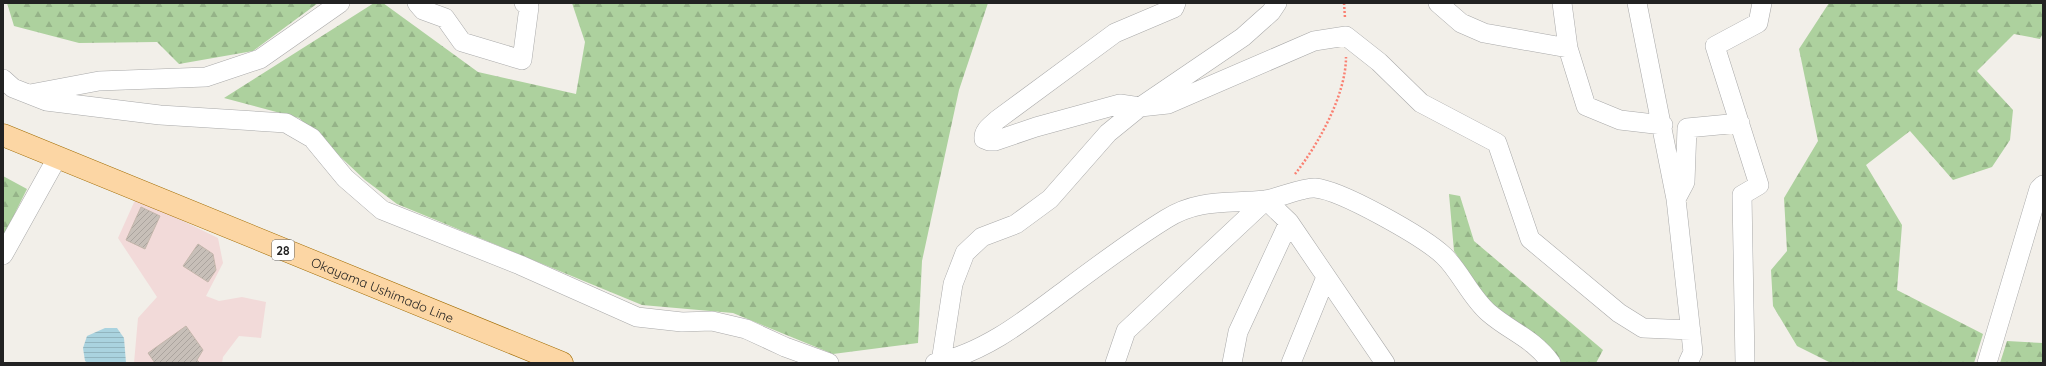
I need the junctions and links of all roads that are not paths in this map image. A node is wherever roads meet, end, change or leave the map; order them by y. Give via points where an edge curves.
1 (340, 3) edge
2 (417, 3) edge
3 (524, 3) edge
4 (1176, 3) edge
5 (1277, 3) edge
6 (1562, 3) edge
7 (1637, 3) edge
8 (1762, 3) edge
9 (1440, 4) edge
10 (1568, 48) junction
11 (3, 79) edge
12 (28, 94) junction
13 (1140, 107) junction
14 (1740, 123) junction
15 (1663, 125) junction
16 (3, 135) edge
17 (56, 158) junction
18 (2043, 185) edge
19 (1676, 198) junction
20 (1266, 200) junction
21 (1289, 222) junction
22 (3, 255) edge
23 (1326, 277) junction
24 (1691, 330) junction
25 (938, 362) edge
26 (562, 363) edge
27 (829, 363) edge
28 (1115, 363) edge
29 (1232, 363) edge
30 (1291, 363) edge
31 (1385, 363) edge
32 (1551, 363) edge
33 (1688, 363) edge
34 (1745, 363) edge
35 (1987, 363) edge

1 - 12 street via 260,58 206,77 99,81
2 - 3 street via 423,10 445,18 462,42 522,60 529,7
4 - 13 street via 1174,8 1115,34 997,120 988,129 984,138 990,142 995,141 1120,104
5 - 13 street via 1271,12 1243,37
6 - 10 street
7 - 15 street
8 - 14 street via 1758,23 1715,46
9 - 10 street via 1461,23 1484,33
10 - 15 street via 1586,106 1620,120
11 - 12 street via 13,88
12 - 27 street via 46,101 160,115 286,123 312,138 345,178 382,210 520,265 637,317 682,322 712,321 746,329
13 - 24 street via 1168,104 1314,41 1346,36 1379,62 1421,103 1497,143 1530,239 1619,313 1643,328
13 - 25 street via 1108,133 1050,199 1016,224 982,237 965,253 953,284
14 - 19 street via 1687,128 1685,182
14 - 34 street via 1759,185 1742,195
15 - 19 street
16 - 17 main road, Okayama Ushimado Line / 28
17 - 22 street
17 - 26 main road, Okayama Ushimado Line / 28
18 - 35 street via 2039,189
19 - 24 street
20 - 21 street
20 - 25 street via 1223,201 1196,205 1168,217 1015,328 950,360
20 - 28 street via 1126,330
20 - 32 street via 1314,188 1342,196 1408,231 1444,256 1488,313 1541,349
21 - 23 street
21 - 29 street via 1238,332
23 - 30 street
23 - 31 street
24 - 33 street via 1693,352

